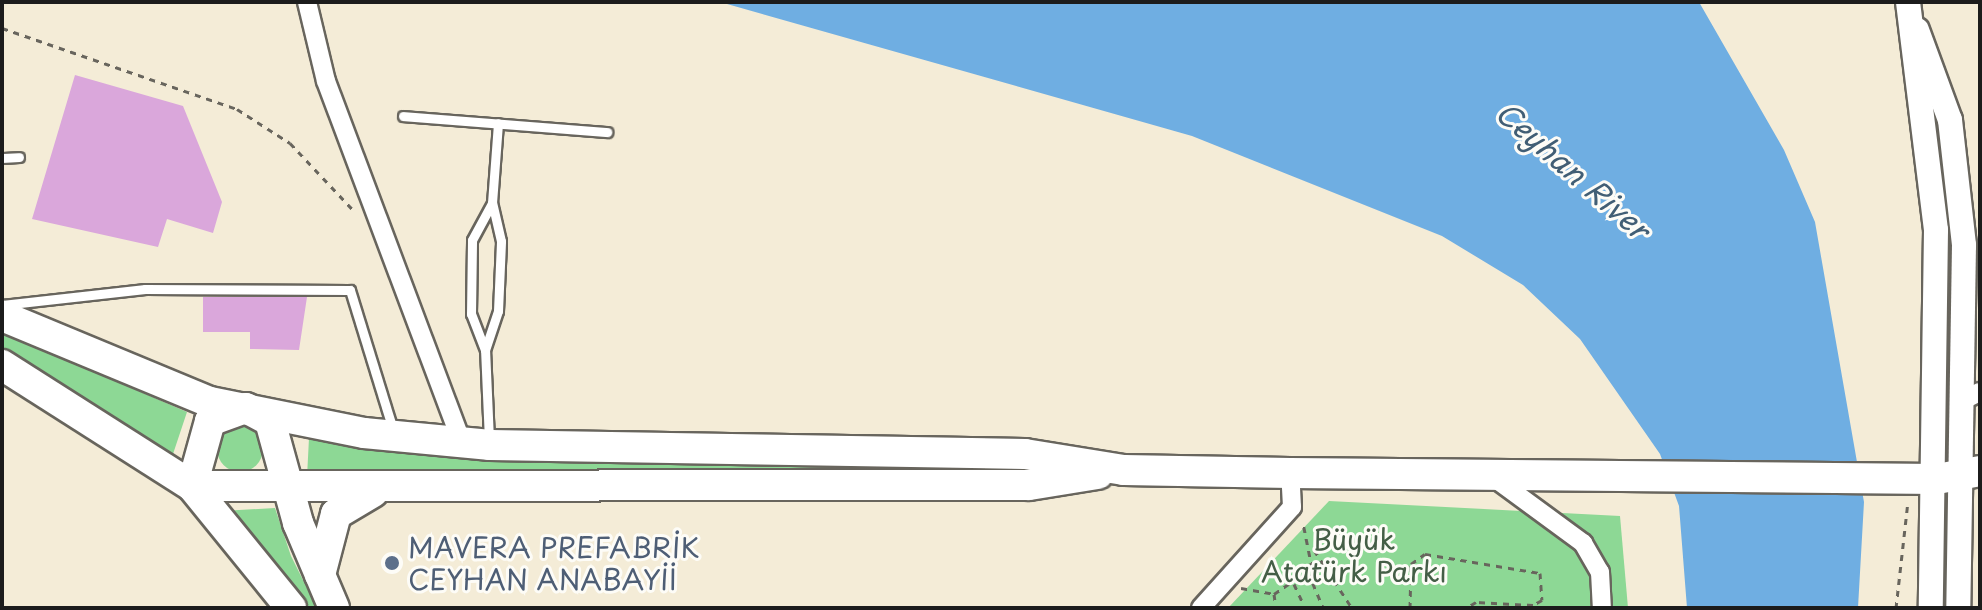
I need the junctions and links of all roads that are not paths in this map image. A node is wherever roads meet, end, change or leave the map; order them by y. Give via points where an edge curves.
1 (307, 2) edge
2 (1908, 5) edge
3 (403, 116) dead end
4 (498, 123) junction
5 (607, 132) dead end
6 (19, 157) dead end
7 (2, 158) edge
8 (492, 203) junction
9 (2, 305) edge
10 (2, 316) edge
11 (485, 350) junction
12 (2, 365) edge
13 (1971, 397) edge
14 (246, 408) junction
15 (396, 437) junction
16 (476, 443) junction
17 (1124, 470) junction
18 (1290, 473) junction
19 (1488, 473) junction
20 (1953, 478) edge
21 (398, 485) junction
22 (192, 486) junction
23 (289, 491) junction
24 (320, 581) junction
25 (291, 608) edge
26 (334, 608) edge
27 (1201, 608) edge
28 (1602, 608) edge
29 (1931, 608) edge
30 (1958, 608) edge

1 - 16 street via 326,81 383,242
2 - 13 street via 1950,120 1964,245
2 - 20 street via 1936,230
3 - 4 lane
4 - 5 lane
4 - 8 lane
6 - 7 lane
8 - 11 lane via 501,241 498,311
8 - 11 lane via 472,240 471,314
9 - 15 lane via 145,289 350,290
10 - 14 main road via 183,394
11 - 16 lane
12 - 22 main road
13 - 20 street
14 - 15 main road
14 - 22 main road via 221,413 203,431
14 - 23 main road via 270,421
15 - 16 main road
16 - 17 main road via 1025,454
17 - 18 main road
17 - 21 main road via 1029,485
18 - 19 main road
18 - 27 street via 1292,507
19 - 20 main road
19 - 28 street via 1583,543 1600,572
20 - 29 street
20 - 30 street
21 - 23 main road
21 - 24 main road via 362,495 336,514 321,550
22 - 23 main road
22 - 25 main road
23 - 24 main road
24 - 26 main road

